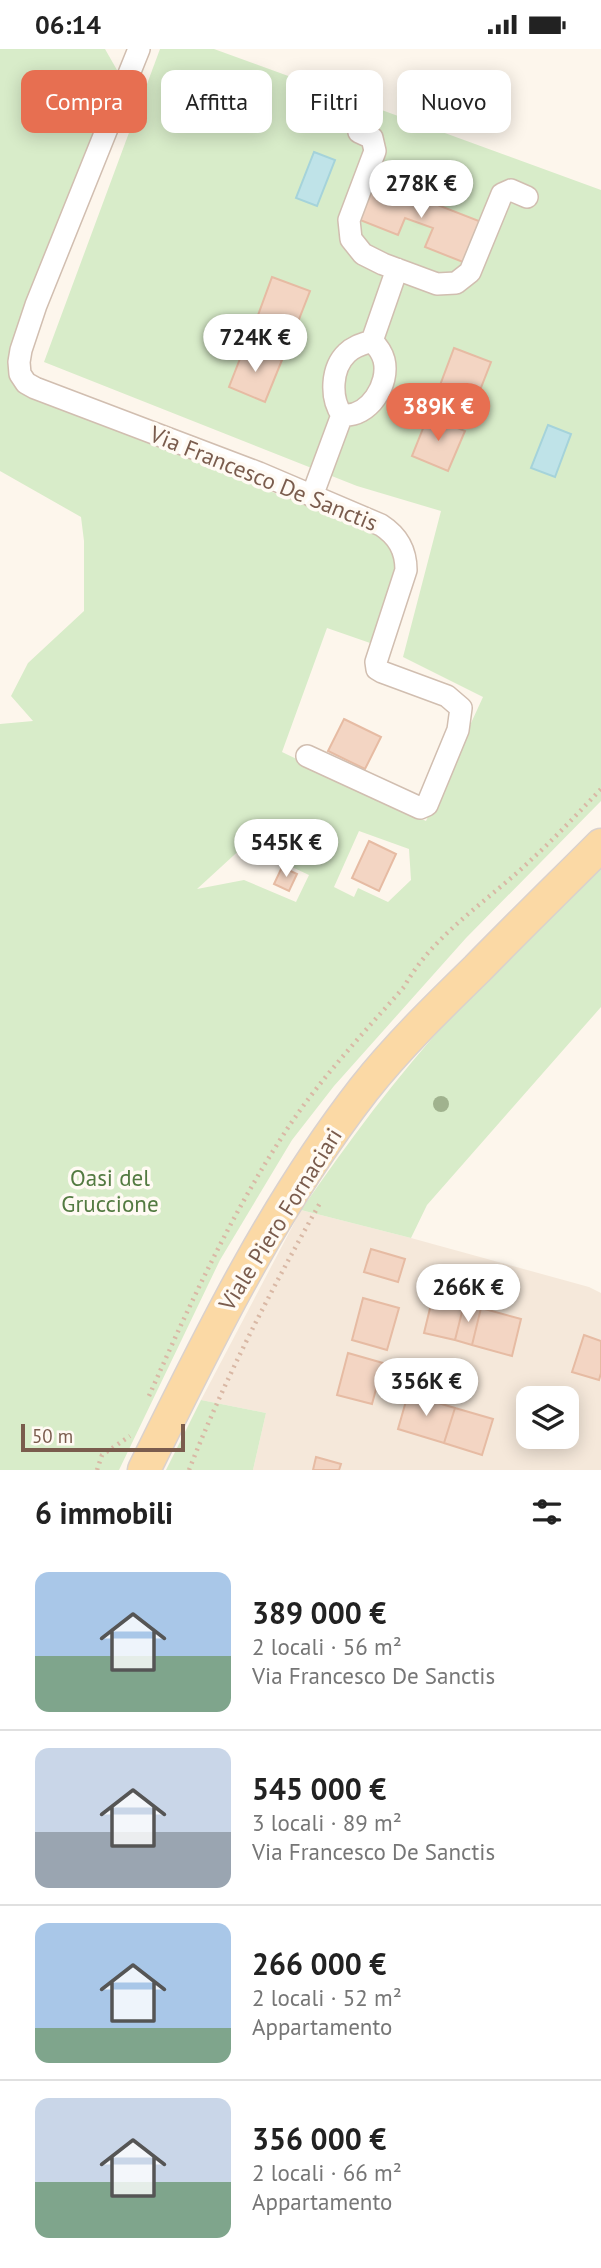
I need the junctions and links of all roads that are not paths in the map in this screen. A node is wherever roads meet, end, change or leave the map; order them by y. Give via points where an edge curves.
1 (139, 49) edge
2 (363, 133) edge
3 (527, 197) dead end
4 (397, 269) junction
5 (372, 341) junction
6 (342, 415) junction
7 (312, 495) junction
8 (307, 756) dead end
9 (601, 845) edge
10 (144, 1470) edge

1 - 7 street, Via Francesco De Sanctis via 36,305 21,350 20,374 34,388
2 - 4 street via 372,138 375,151 349,220 351,239 363,254
3 - 4 street via 511,190 502,194 470,272 456,282 437,285
4 - 5 street
5 - 6 street via 348,352 336,368 335,393
5 - 6 street via 385,362 377,396 359,413
6 - 7 street
7 - 8 street, Via Francesco De Sanctis via 381,525 399,542 406,570 377,669 447,696 461,708 461,719 427,805 420,808
9 - 10 main road, Viale Piero Fornaciari via 429,1017 366,1087 314,1156 214,1328

